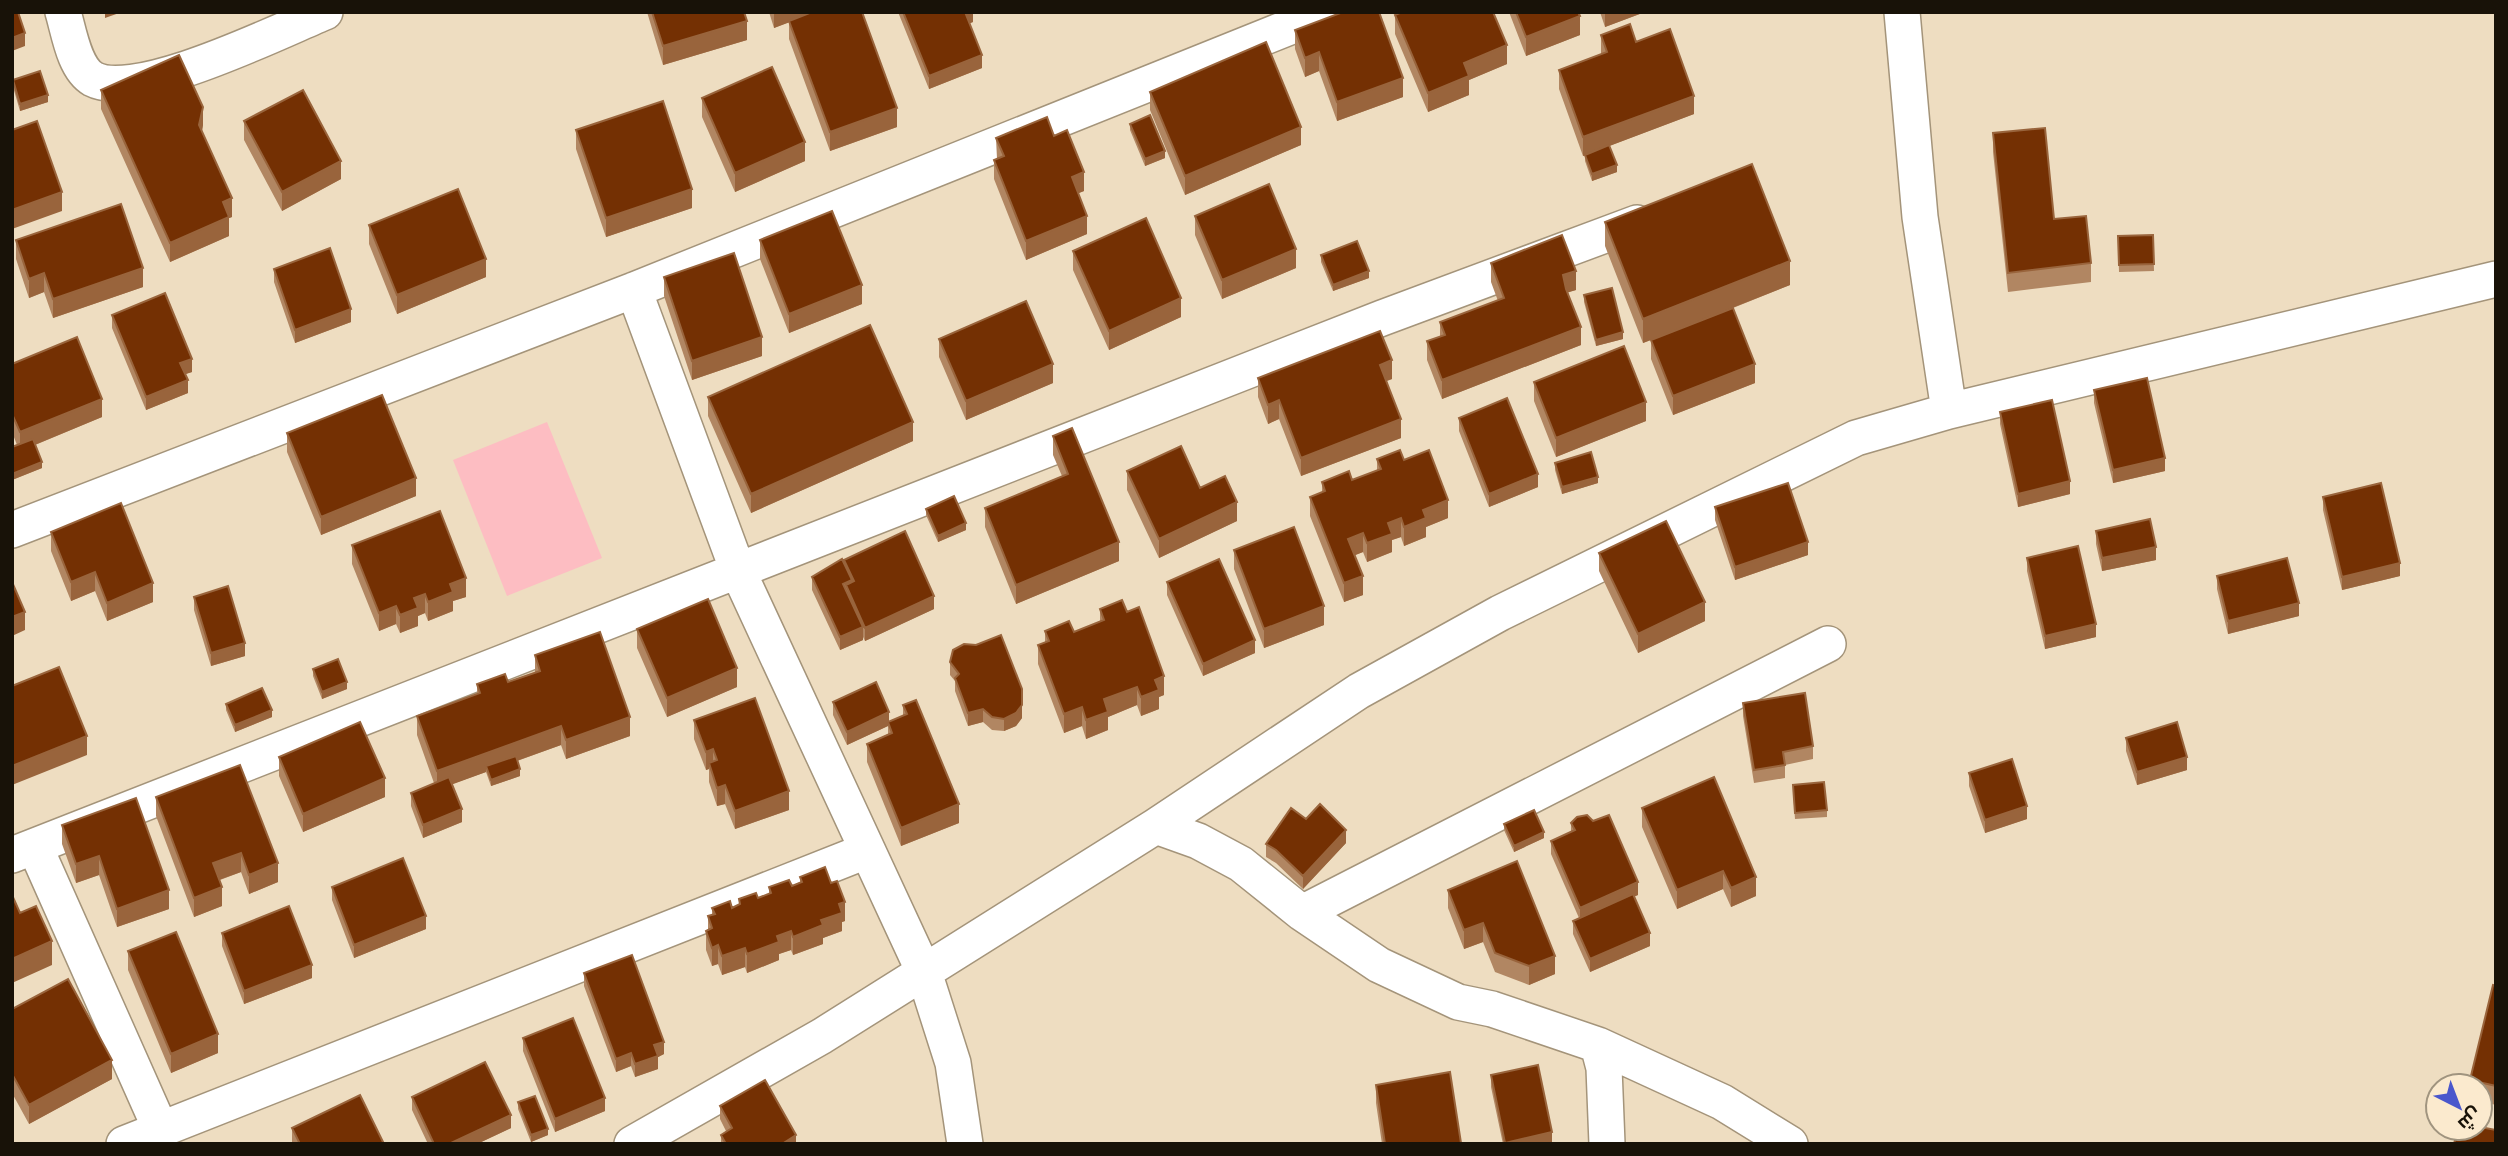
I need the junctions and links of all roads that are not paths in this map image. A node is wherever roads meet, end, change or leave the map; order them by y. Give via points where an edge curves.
1 (63, 12) edge
2 (325, 12) edge
3 (1327, 12) edge
4 (1902, 12) edge
5 (1637, 223) edge
6 (2496, 279) edge
7 (634, 290) junction
8 (1949, 411) junction
9 (12, 530) edge
10 (738, 571) junction
11 (1828, 644) dead end
12 (1156, 826) junction
13 (24, 851) edge
14 (866, 851) junction
15 (1302, 913) junction
16 (924, 972) junction
17 (1598, 1045) junction
18 (160, 1128) junction
19 (124, 1144) edge
20 (632, 1144) edge
21 (965, 1144) edge
22 (1607, 1144) edge
23 (1790, 1144) edge

1 - 2 street via 75,54 90,78 108,85 170,75
3 - 7 street
4 - 8 street via 1920,217
5 - 10 street via 1381,318
6 - 8 street
7 - 9 street
7 - 10 street
8 - 12 street via 1856,438 1500,613 1359,691
10 - 13 street
10 - 14 street
11 - 15 street
12 - 15 street via 1241,864
12 - 16 street
13 - 18 street
14 - 16 street
14 - 18 street
15 - 17 street via 1379,965 1458,1002
16 - 20 street via 775,1064
16 - 21 street via 953,1063
17 - 22 street via 1604,1068
17 - 23 street via 1722,1102
18 - 19 street

